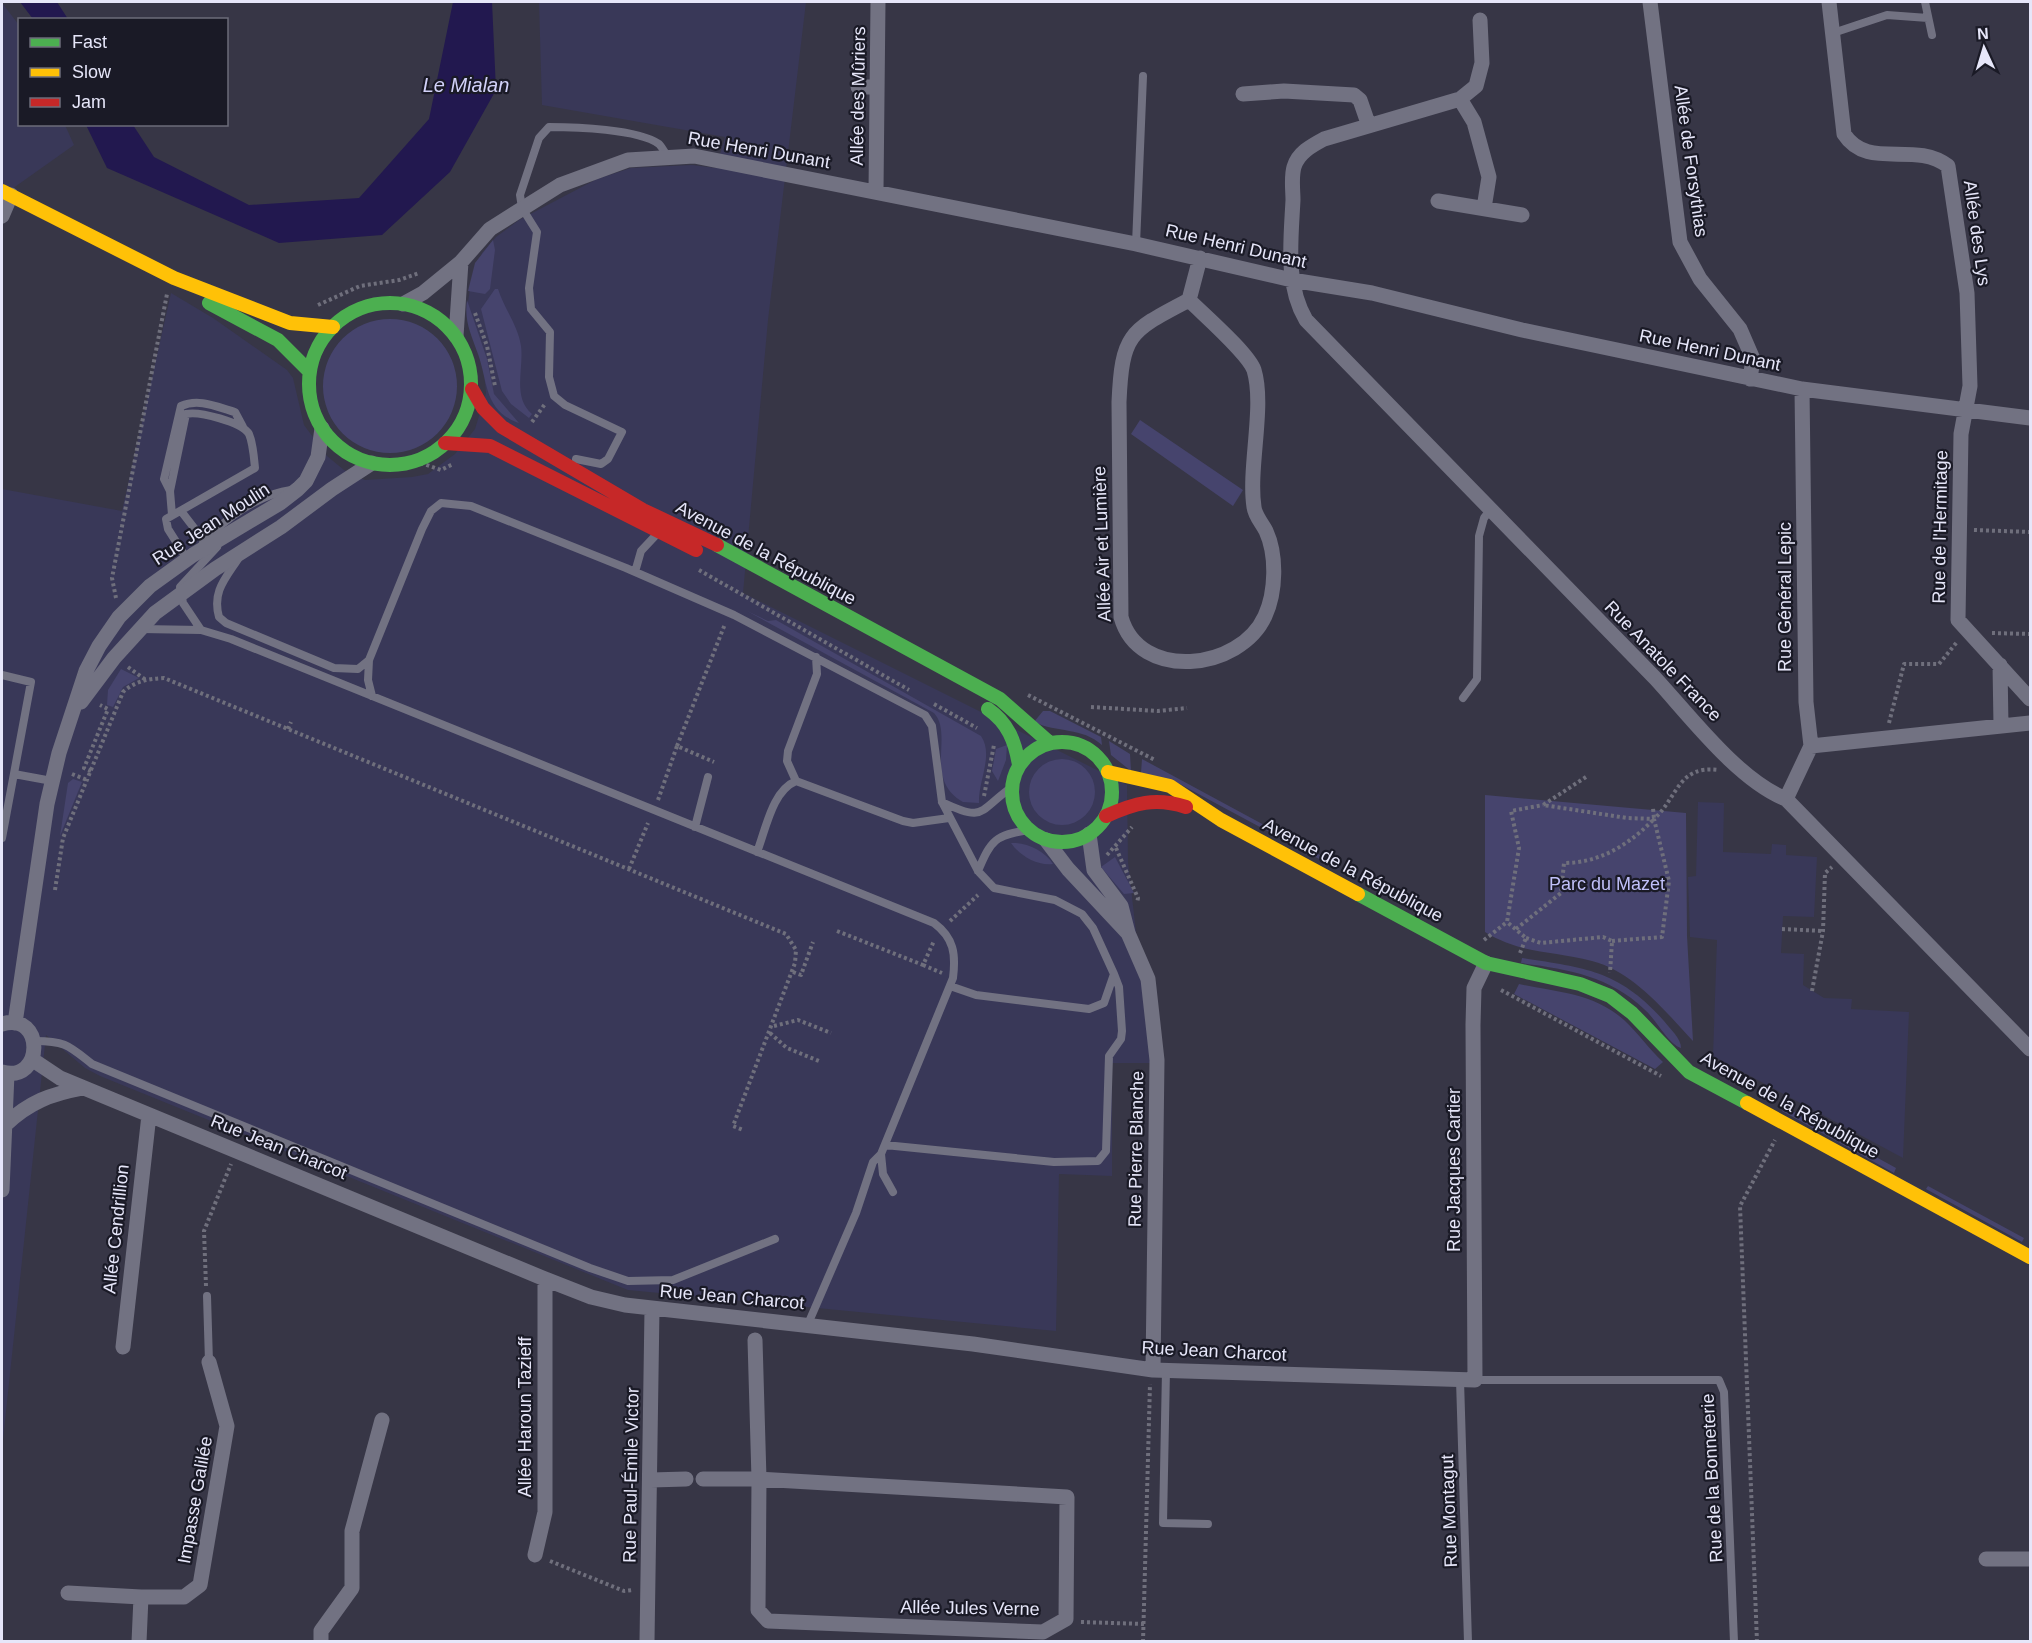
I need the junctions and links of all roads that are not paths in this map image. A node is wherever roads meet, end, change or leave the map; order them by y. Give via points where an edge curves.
1 (878, 2) edge
2 (1650, 2) edge
3 (1829, 2) edge
4 (1925, 2) edge
5 (1928, 18) junction
6 (1480, 20) dead end
7 (1833, 33) junction
8 (1932, 35) dead end
9 (1143, 76) dead end
10 (858, 87) dead end
11 (877, 87) junction
12 (1243, 94) dead end
13 (1460, 99) junction
14 (1369, 126) junction
15 (667, 156) junction
16 (876, 190) junction
17 (6, 193) edge
18 (1438, 201) dead end
19 (522, 208) junction
20 (1484, 208) junction
21 (1522, 215) dead end
22 (2, 216) edge
23 (1136, 244) junction
24 (1200, 258) junction
25 (461, 262) junction
26 (1292, 280) junction
27 (171, 282) junction
28 (1189, 300) junction
29 (403, 304) junction
30 (333, 327) junction
31 (456, 336) junction
32 (310, 372) junction
33 (1750, 379) junction
34 (472, 389) junction
35 (1802, 389) junction
36 (1965, 410) junction
37 (2031, 418) edge
38 (243, 427) junction
39 (322, 428) junction
40 (529, 442) junction
41 (445, 444) junction
42 (372, 463) junction
43 (298, 489) junction
44 (170, 491) junction
45 (1490, 510) junction
46 (181, 511) junction
47 (169, 517) junction
48 (233, 531) junction
49 (658, 533) junction
50 (206, 544) junction
51 (245, 550) junction
52 (190, 557) junction
53 (635, 572) junction
54 (759, 584) dead end
55 (180, 594) junction
56 (139, 629) junction
57 (201, 630) junction
58 (868, 644) dead end
59 (816, 657) junction
60 (369, 660) junction
61 (2000, 665) junction
62 (2, 675) edge
63 (372, 696) junction
64 (1463, 698) dead end
65 (2031, 699) edge
66 (75, 709) junction
67 (2031, 723) edge
68 (2001, 726) junction
69 (1050, 743) junction
70 (1811, 746) junction
71 (1019, 765) junction
72 (1108, 772) junction
73 (14, 774) junction
74 (708, 777) dead end
75 (52, 781) junction
76 (796, 781) junction
77 (1012, 787) junction
78 (1786, 800) junction
79 (942, 802) junction
80 (1106, 816) junction
81 (949, 818) junction
82 (1221, 820) junction
83 (695, 827) junction
84 (1029, 830) junction
85 (1089, 834) junction
86 (2, 838) edge
87 (1046, 840) junction
88 (757, 852) junction
89 (978, 871) junction
90 (1128, 933) junction
91 (1486, 963) junction
92 (1114, 974) junction
93 (950, 986) junction
94 (8, 1023) edge
95 (35, 1041) junction
96 (2031, 1049) edge
97 (33, 1059) junction
98 (4, 1073) edge
99 (83, 1088) junction
100 (149, 1115) junction
101 (5, 1125) junction
102 (885, 1145) junction
103 (881, 1154) junction
104 (2, 1190) edge
105 (893, 1192) dead end
106 (775, 1239) dead end
107 (2031, 1257) edge
108 (545, 1279) junction
109 (207, 1296) road end
110 (652, 1309) junction
111 (808, 1324) junction
112 (754, 1340) dead end
113 (123, 1347) dead end
114 (208, 1362) joint
115 (1160, 1370) junction
116 (1467, 1380) junction
117 (382, 1420) dead end
118 (686, 1479) dead end
119 (703, 1479) dead end
120 (759, 1479) junction
121 (651, 1480) junction
122 (1208, 1524) dead end
123 (535, 1555) road end
124 (2031, 1559) edge
125 (1986, 1560) dead end
126 (68, 1593) dead end
127 (141, 1597) junction
128 (139, 1641) edge
129 (321, 1641) edge
130 (647, 1641) edge
131 (1468, 1641) edge
132 (1734, 1641) edge

1 - 11 street, Allée des Mûriers
2 - 33 street, Allée de Forsythias via 1680,242 1700,279 1740,329 1753,359
3 - 7 street, Allée des Lys
4 - 5 lane
5 - 7 lane via 1887,15
5 - 8 lane
6 - 13 street via 1482,63 1476,86
7 - 36 street, Allée des Lys via 1844,134 1850,144 1861,152 1935,156 1948,166 1967,293 1970,386
9 - 23 lane
10 - 11 street
11 - 16 street, Allée des Mûriers
12 - 14 street via 1284,91 1354,95 1360,100
13 - 14 street, Rue Anatole France
13 - 20 street via 1474,122 1489,177
14 - 26 street, Rue Anatole France via 1324,139 1304,150 1294,167
15 - 16 street, Rue Henri Dunant via 694,156
15 - 19 street, Rue Henri Dunant via 628,160 591,172
15 - 19 lane via 660,144 633,134 576,126 549,127 539,138 520,195
16 - 23 street, Rue Henri Dunant
17 - 22 street
17 - 27 main road
18 - 20 street
19 - 25 street, Rue Henri Dunant via 478,240
19 - 40 lane via 537,232 529,288 531,309 550,332 549,377 555,396 565,405 622,432 608,459 601,464 583,462
20 - 21 street
23 - 24 street, Rue Henri Dunant
24 - 26 street, Rue Henri Dunant
24 - 28 street
25 - 29 street, Rue Henri Dunant
25 - 31 street
26 - 33 street, Rue Henri Dunant via 1372,293
26 - 45 street, Rue Anatole France via 1306,320
27 - 30 main road via 290,323
27 - 32 main road via 278,340
28 - 28 street, Allée Air et Lumière via 1136,330 1128,340 1120,370 1121,617 1128,636 1146,651 1169,660 1200,662 1251,637 1265,616 1273,581 1270,544 1254,508 1254,370
29 - 30 main road via 372,305
29 - 31 main road via 432,315
30 - 32 main road via 317,348
31 - 34 main road via 467,357
32 - 39 main road via 311,402
33 - 35 street, Rue Henri Dunant
34 - 40 main road, Avenue de la République via 483,408 502,427
34 - 41 main road via 464,419
35 - 36 street, Rue Henri Dunant
35 - 70 street, Rue Général Lepic via 1806,702
36 - 37 street, Rue Henri Dunant
36 - 61 street, Rue de l'Hermitage via 1961,434 1958,620
38 - 44 lane via 203,414 186,414
38 - 44 lane via 235,412 202,402 182,406 164,479
38 - 46 lane via 249,435 255,468
39 - 42 main road via 348,453
39 - 43 street, Rue Jean Moulin via 318,458
40 - 69 main road, Avenue de la République via 643,510 692,532 1000,699
41 - 42 main road via 415,461
41 - 49 main road, Avenue de la République via 490,446
42 - 51 street, Rue Jean Moulin
43 - 48 street, Rue Jean Moulin
43 - 50 lane via 274,492 222,522
44 - 47 lane
45 - 64 lane via 1479,536 1477,679
45 - 78 street, Rue Anatole France via 1749,776
46 - 47 lane
46 - 50 lane
47 - 52 lane via 168,529
48 - 50 street, Rue Jean Moulin
48 - 55 lane via 184,580
49 - 53 lane via 642,551
49 - 54 main road, Avenue de la République
50 - 52 street, Rue Jean Moulin
51 - 55 street, Rue Jean Moulin
51 - 60 lane via 219,587 219,617 334,668 358,669
52 - 66 street, Rue Jean Moulin via 150,586 119,617 86,671
53 - 59 lane via 734,615
53 - 60 lane via 471,507 441,503 431,511 422,529
55 - 56 street, Rue Jean Moulin
55 - 57 lane
56 - 57 lane
56 - 66 street, Rue Jean Moulin
57 - 63 lane
58 - 71 main road via 992,711 1012,735
59 - 76 lane via 817,675 788,751 790,772
59 - 79 lane via 925,715 932,726
60 - 63 lane
61 - 65 street, Rue de l'Hermitage
61 - 68 street
62 - 73 lane via 31,682
63 - 83 lane
66 - 75 street, Rue Jean Moulin
67 - 68 street
68 - 70 street
69 - 71 main road
69 - 72 main road via 1080,745 1096,756
70 - 78 street
71 - 77 main road
72 - 80 main road via 1111,799
72 - 82 main road, Avenue de la République via 1170,786
73 - 75 lane
73 - 86 lane
74 - 83 lane
75 - 94 street, Rue Jean Moulin
76 - 81 lane via 903,821
76 - 88 lane via 779,794
77 - 79 lane via 986,810 976,813 965,813
77 - 84 main road via 1015,811
78 - 96 street, Rue Anatole France
79 - 81 lane
80 - 82 main road, Avenue de la République via 1137,801 1154,799
80 - 85 main road
81 - 89 lane
82 - 91 main road, Avenue de la République
83 - 88 lane
84 - 87 main road
84 - 89 lane via 994,840
85 - 87 main road via 1068,842
85 - 90 street, Rue Pierre Blanche via 1094,870 1121,906
87 - 90 street, Rue Pierre Blanche
88 - 93 lane via 934,923 951,941 955,953
89 - 92 lane via 994,888 1055,900 1082,914 1093,927
90 - 115 street, Rue Pierre Blanche via 1148,979 1157,1060
91 - 107 main road, Avenue de la République via 1579,984 1609,996 1639,1020 1689,1072
91 - 116 street, Rue Jacques Cartier via 1474,988
92 - 93 lane via 1104,1003 1089,1009 987,997
92 - 102 lane via 1119,987 1122,1031 1109,1056 1106,1151 1095,1162 1054,1162
93 - 102 lane
94 - 95 street via 24,1026
95 - 97 street
95 - 106 lane via 63,1042 92,1065 628,1281 673,1280
97 - 98 street via 17,1072
97 - 99 street, Rue Jean Charcot
98 - 101 street
99 - 100 street, Rue Jean Charcot
99 - 101 street via 45,1096 26,1106
100 - 108 street, Rue Jean Charcot
100 - 113 street, Allée Cendrillion
101 - 104 street
102 - 103 lane
103 - 105 lane via 883,1174
103 - 111 lane via 873,1162
108 - 110 street, Rue Jean Charcot via 591,1297
108 - 123 street, Allée Haroun Tazieff via 545,1512
109 - 114 lane, Impasse Galilée
110 - 111 street, Rue Jean Charcot
110 - 121 street, Rue Paul-Émile Victor
111 - 115 street, Rue Jean Charcot
112 - 120 street, Allée Jules Verne
114 - 127 street, Impasse Galilée via 227,1426 200,1585 184,1597
115 - 116 street, Rue Jean Charcot
115 - 122 lane via 1163,1523
116 - 131 lane, Rue Montagut
116 - 132 lane, Rue de la Bonneterie via 1719,1380 1724,1392
117 - 129 street via 352,1531 352,1588 321,1631
118 - 121 street
119 - 120 street, Allée Jules Verne
120 - 120 street, Allée Jules Verne via 758,1611 768,1621 1042,1632 1066,1619 1067,1497
121 - 130 street, Rue Paul-Émile Victor
124 - 125 street
126 - 127 street, Impasse Galilée
127 - 128 street

